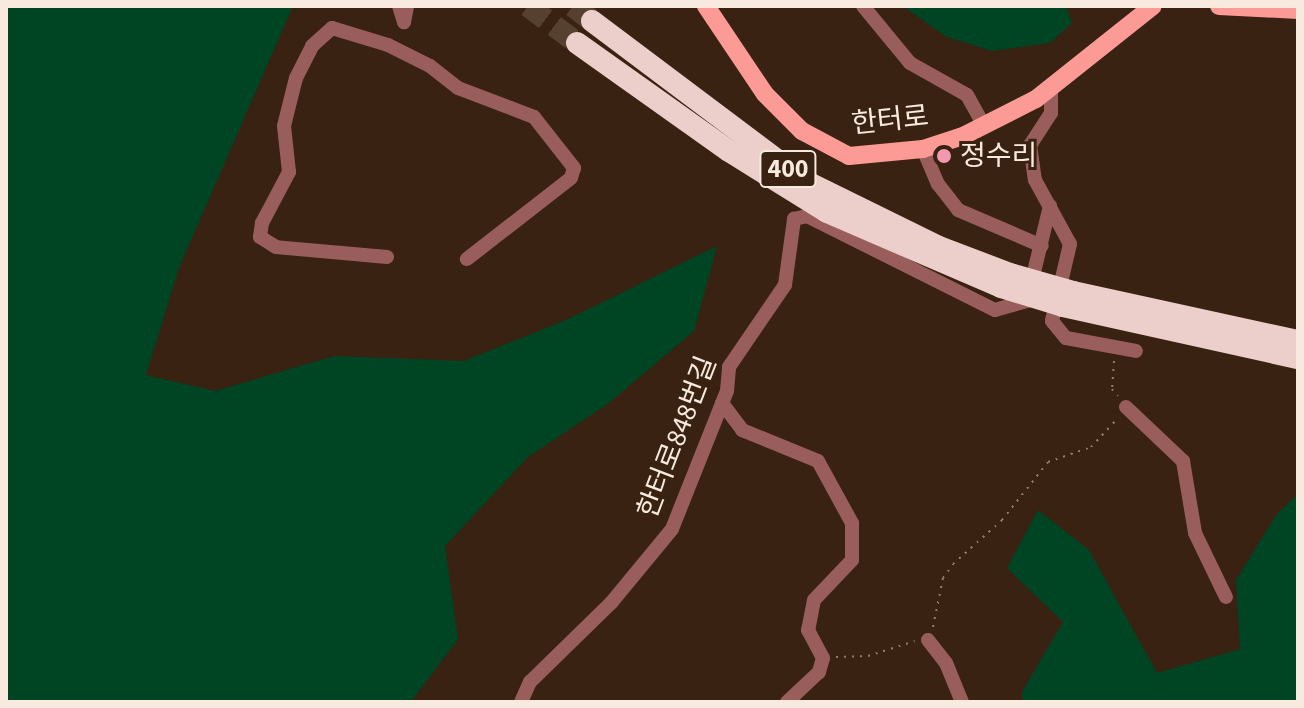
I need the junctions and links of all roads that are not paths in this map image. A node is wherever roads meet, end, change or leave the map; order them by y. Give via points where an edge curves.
1 (399, 6) edge
2 (407, 6) edge
3 (706, 6) edge
4 (863, 6) edge
5 (1153, 6) edge
6 (1219, 6) edge
7 (1298, 10) edge
8 (592, 21) tunnel mouth
9 (404, 22) junction
10 (577, 43) tunnel mouth
11 (405, 53) junction
12 (1051, 87) junction
13 (983, 124) junction
14 (923, 149) junction
15 (1050, 206) junction
16 (1042, 246) junction
17 (387, 257) dead end
18 (467, 259) dead end
19 (1006, 280) junction
20 (1068, 299) junction
21 (1298, 341) edge
22 (1136, 351) dead end
23 (1298, 358) edge
24 (722, 403) junction
25 (1126, 407) road end
26 (1226, 597) dead end
27 (928, 640) road end
28 (521, 702) edge
29 (787, 702) edge
30 (962, 702) edge

1 - 9 street
2 - 9 street
3 - 14 main road, 한터로 via 765,94 802,131 849,156
4 - 13 street via 910,63 967,95
5 - 12 main road, 한터로
6 - 7 main road
8 - 19 highway, 400 via 805,181
9 - 11 street
10 - 19 highway, 400 via 729,151 827,212
11 - 17 street via 336,27 321,34 296,78 284,126 289,172 259,230 260,237 276,247
11 - 18 street via 458,88 534,117 574,168 571,178
12 - 13 main road, 한터로
12 - 15 street via 1051,113 1030,145 1035,180
13 - 14 main road, 한터로
14 - 16 street via 938,184 958,210
15 - 16 street, 한터로848번길
15 - 22 street via 1070,244 1052,321 1066,338
16 - 24 street, 한터로848번길 via 1027,301 995,310 807,216 794,219 785,285 729,367
19 - 20 highway, 400, bridge
20 - 21 highway, 400
20 - 23 highway, 400
24 - 28 street, 한터로848번길 via 672,529 611,603 530,682
24 - 29 street via 742,430 818,461 852,523 852,560 814,600 808,630 823,658 811,683
25 - 26 street via 1183,461 1195,533
27 - 30 street via 946,663

